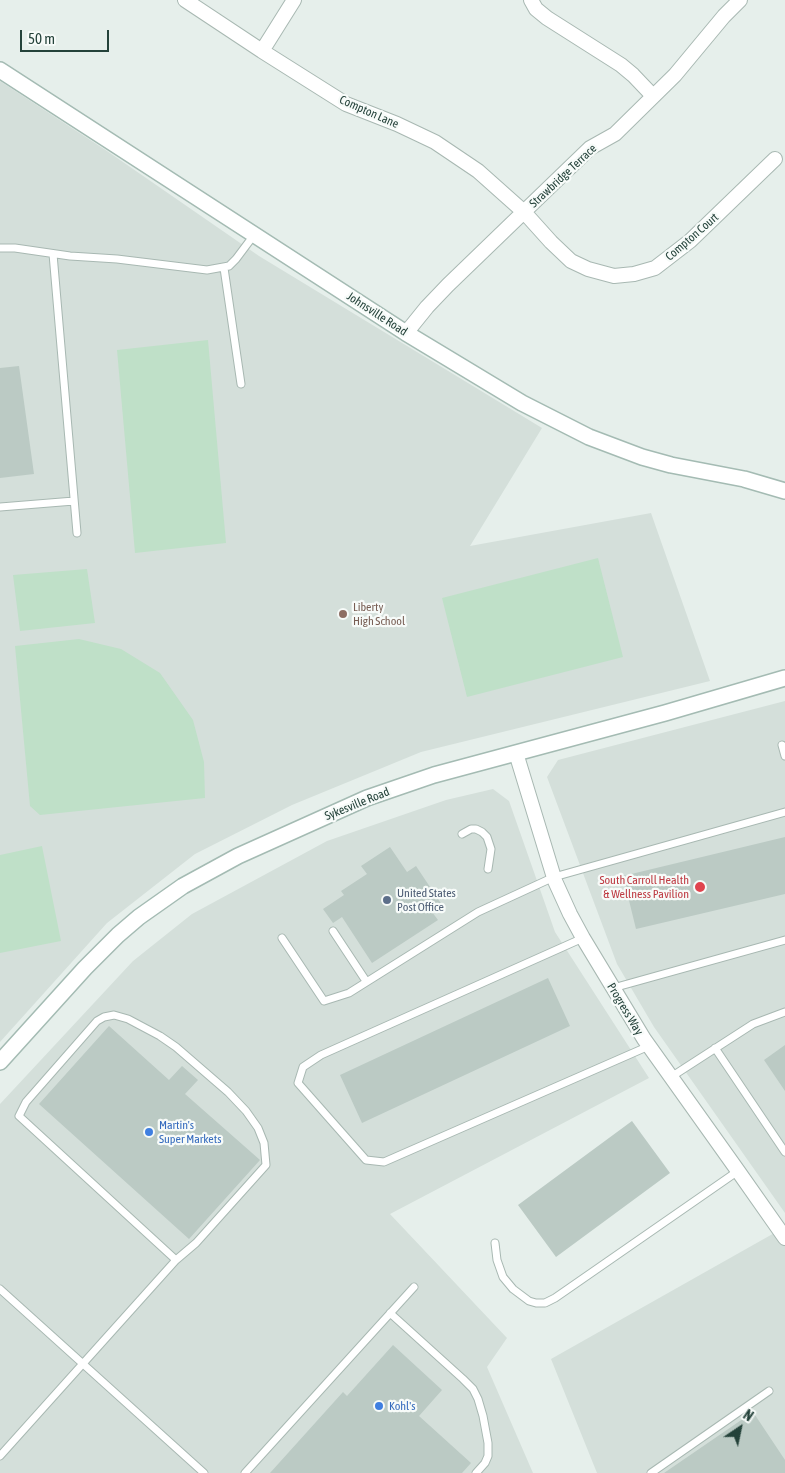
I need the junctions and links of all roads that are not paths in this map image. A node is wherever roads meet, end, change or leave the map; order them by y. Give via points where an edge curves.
1 (185, 0) edge
2 (294, 0) edge
3 (531, 0) edge
4 (740, 0) edge
5 (262, 51) junction
6 (0, 70) edge
7 (654, 96) junction
8 (775, 159) dead end
9 (524, 212) junction
10 (254, 235) junction
11 (0, 248) edge
12 (54, 254) junction
13 (224, 268) junction
14 (406, 333) junction
15 (241, 384) dead end
16 (785, 491) edge
17 (74, 502) junction
18 (0, 507) edge
19 (77, 533) dead end
20 (785, 678) edge
21 (782, 745) dead end
22 (516, 753) junction
23 (785, 756) edge
24 (785, 812) edge
25 (462, 834) dead end
26 (488, 869) dead end
27 (554, 877) junction
28 (333, 931) dead end
29 (282, 938) dead end
30 (583, 938) junction
31 (785, 940) edge
32 (366, 981) junction
33 (613, 988) junction
34 (785, 1012) edge
35 (649, 1046) junction
36 (715, 1048) junction
37 (0, 1062) edge
38 (671, 1077) junction
39 (785, 1152) edge
40 (738, 1171) junction
41 (785, 1238) edge
42 (495, 1242) dead end
43 (176, 1260) junction
44 (414, 1287) dead end
45 (0, 1289) edge
46 (390, 1313) junction
47 (83, 1364) junction
48 (769, 1391) dead end
49 (0, 1456) edge
50 (204, 1473) edge
51 (245, 1473) edge
52 (476, 1473) edge
53 (651, 1473) edge

1 - 5 street, Compton Lane
2 - 5 street
3 - 7 street via 547,18 621,65
4 - 7 street, Strawbridge Terrace
5 - 9 street, Compton Lane via 346,104 435,142 478,171
6 - 10 street, Johnsville Road
7 - 9 street, Strawbridge Terrace via 615,134 590,148
8 - 9 street, Compton Court via 690,241 655,268 634,274 614,276 571,261
9 - 14 street, Strawbridge Terrace via 448,285
10 - 13 lane via 236,259
10 - 14 street, Johnsville Road
11 - 12 lane
12 - 13 lane via 207,270
12 - 17 lane
13 - 15 lane
14 - 16 street, Johnsville Road via 522,403 589,437 671,465 744,479
17 - 18 lane
17 - 19 lane
20 - 22 street, Sykesville Road
21 - 23 lane
22 - 27 street, Progress Way
22 - 37 street, Sykesville Road via 434,775 367,798 238,856 183,886 118,935
24 - 27 lane
25 - 26 lane via 476,829 487,837 491,849
27 - 30 street, Progress Way
27 - 32 lane via 478,912
28 - 32 lane
29 - 32 lane via 324,1000 349,993
30 - 33 street, Progress Way
30 - 35 lane via 321,1055 303,1066 298,1082 366,1160 384,1162
31 - 33 lane
33 - 35 street, Progress Way
34 - 36 lane via 753,1024
35 - 38 street, Progress Way
36 - 38 lane
36 - 39 lane
38 - 40 street, Progress Way
40 - 41 street, Progress Way
40 - 42 lane via 545,1303 529,1301 503,1277
43 - 43 lane via 19,1116 26,1102 104,1017 114,1015 128,1019 176,1047 240,1104 258,1128 264,1143 266,1165 196,1243
43 - 47 lane
44 - 46 lane
45 - 47 lane
46 - 51 lane
46 - 52 lane via 473,1389 488,1443 488,1456
47 - 49 lane
47 - 50 lane
48 - 53 lane

